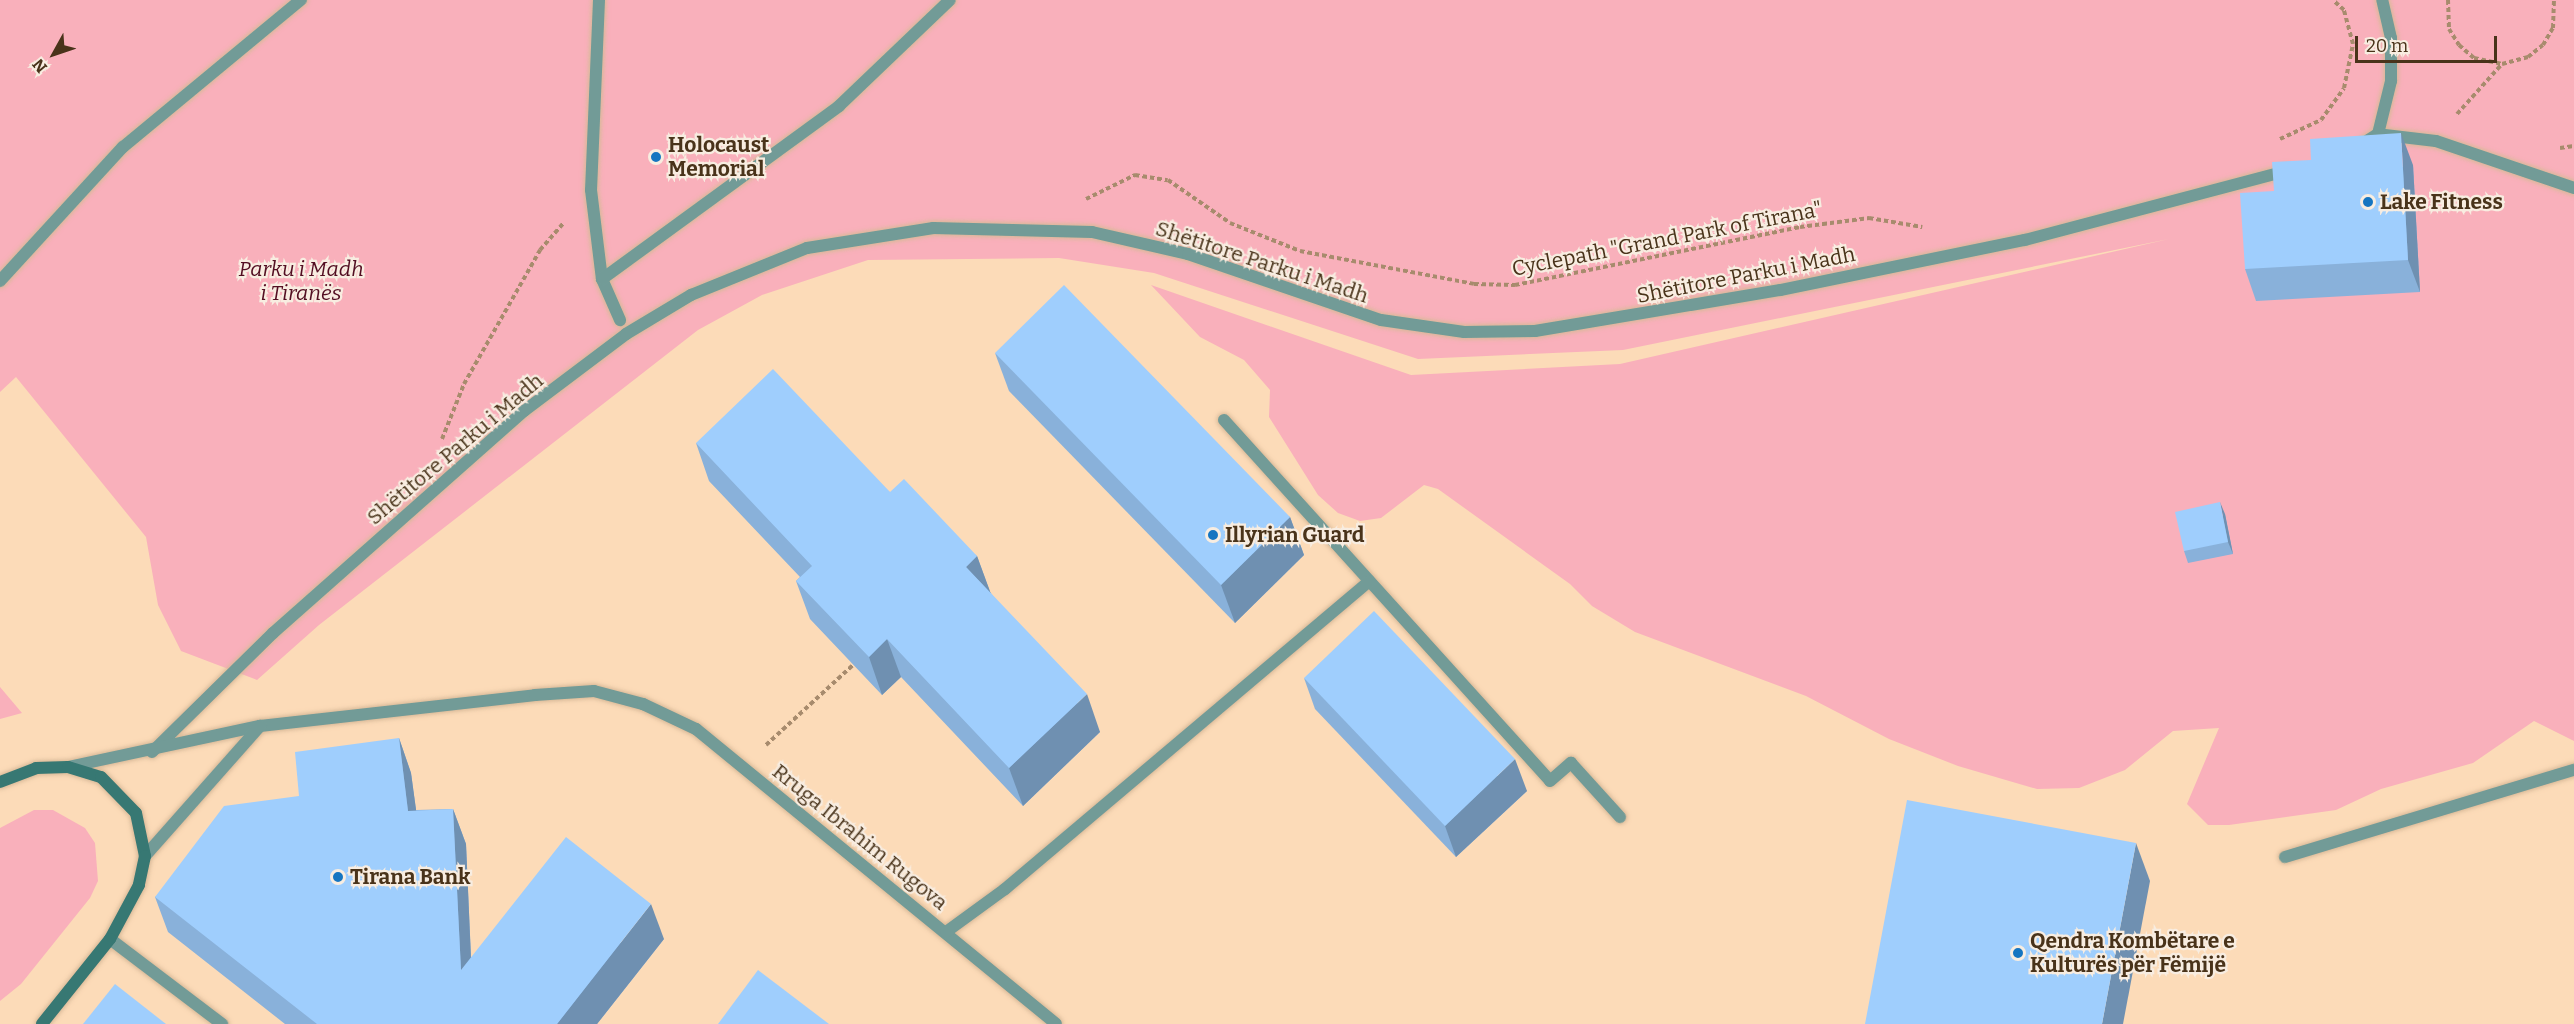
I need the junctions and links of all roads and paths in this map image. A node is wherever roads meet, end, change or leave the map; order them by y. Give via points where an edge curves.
1 (301, 0) edge
2 (600, 0) edge
3 (950, 0) edge
4 (2333, 0) edge
5 (2382, 0) edge
6 (2448, 0) edge
7 (2554, 0) edge
8 (2502, 64) junction
9 (2378, 134) junction
10 (2436, 141) junction
11 (2271, 143) dead end
12 (2348, 151) edge
13 (2306, 165) edge
14 (2574, 188) edge
15 (591, 190) junction
16 (1048, 228) junction
17 (1935, 230) dead end
18 (603, 279) junction
19 (0, 281) edge
20 (620, 320) dead end
21 (1224, 420) dead end
22 (430, 494) junction
23 (1369, 580) junction
24 (854, 664) edge
25 (260, 726) junction
26 (774, 738) dead end
27 (152, 752) junction
28 (68, 767) junction
29 (2574, 770) edge
30 (0, 782) edge
31 (1620, 817) dead end
32 (145, 856) junction
33 (2285, 857) dead end
34 (946, 932) junction
35 (110, 939) junction
36 (42, 1024) edge
37 (222, 1024) edge
38 (1056, 1024) edge

1 - 19 street via 123,147
2 - 15 street
3 - 18 street via 839,106
4 - 11 path via 2344,10 2353,44 2344,88 2321,120
5 - 9 street via 2391,38 2391,81
6 - 8 path via 2449,29 2459,45 2474,58
7 - 8 path via 2553,28 2543,45 2528,57
8 - 10 path
9 - 10 street
9 - 12 street
10 - 14 street
13 - 16 street, Shëtitore Parku i Madh via 2025,240 1781,290 1535,331 1464,332 1381,320 1188,254
15 - 18 street
15 - 22 path via 540,250 464,384 428,476
16 - 17 path, Cyclepath "Grand Park of Tirana" via 1100,189 1135,175 1168,180 1230,223 1300,251 1474,284 1515,285 1800,227 1869,218
16 - 22 street, Shëtitore Parku i Madh via 933,228 807,248 691,295 626,334 524,411
18 - 20 street
21 - 23 street
22 - 27 street, Shëtitore Parku i Madh via 273,633
23 - 31 street via 1550,781 1570,762
23 - 34 street, Rruga Ibrahim Rugova via 1005,889
24 - 26 path
25 - 27 street, Rruga Ibrahim Rugova
25 - 32 street
25 - 34 street, Rruga Ibrahim Rugova via 594,691 643,704 696,729
27 - 28 street, Rruga Ibrahim Rugova
28 - 30 street via 36,768
28 - 32 street via 101,777 122,795 136,813
29 - 33 street
32 - 35 street via 139,885
34 - 38 street
35 - 36 street
35 - 37 street

